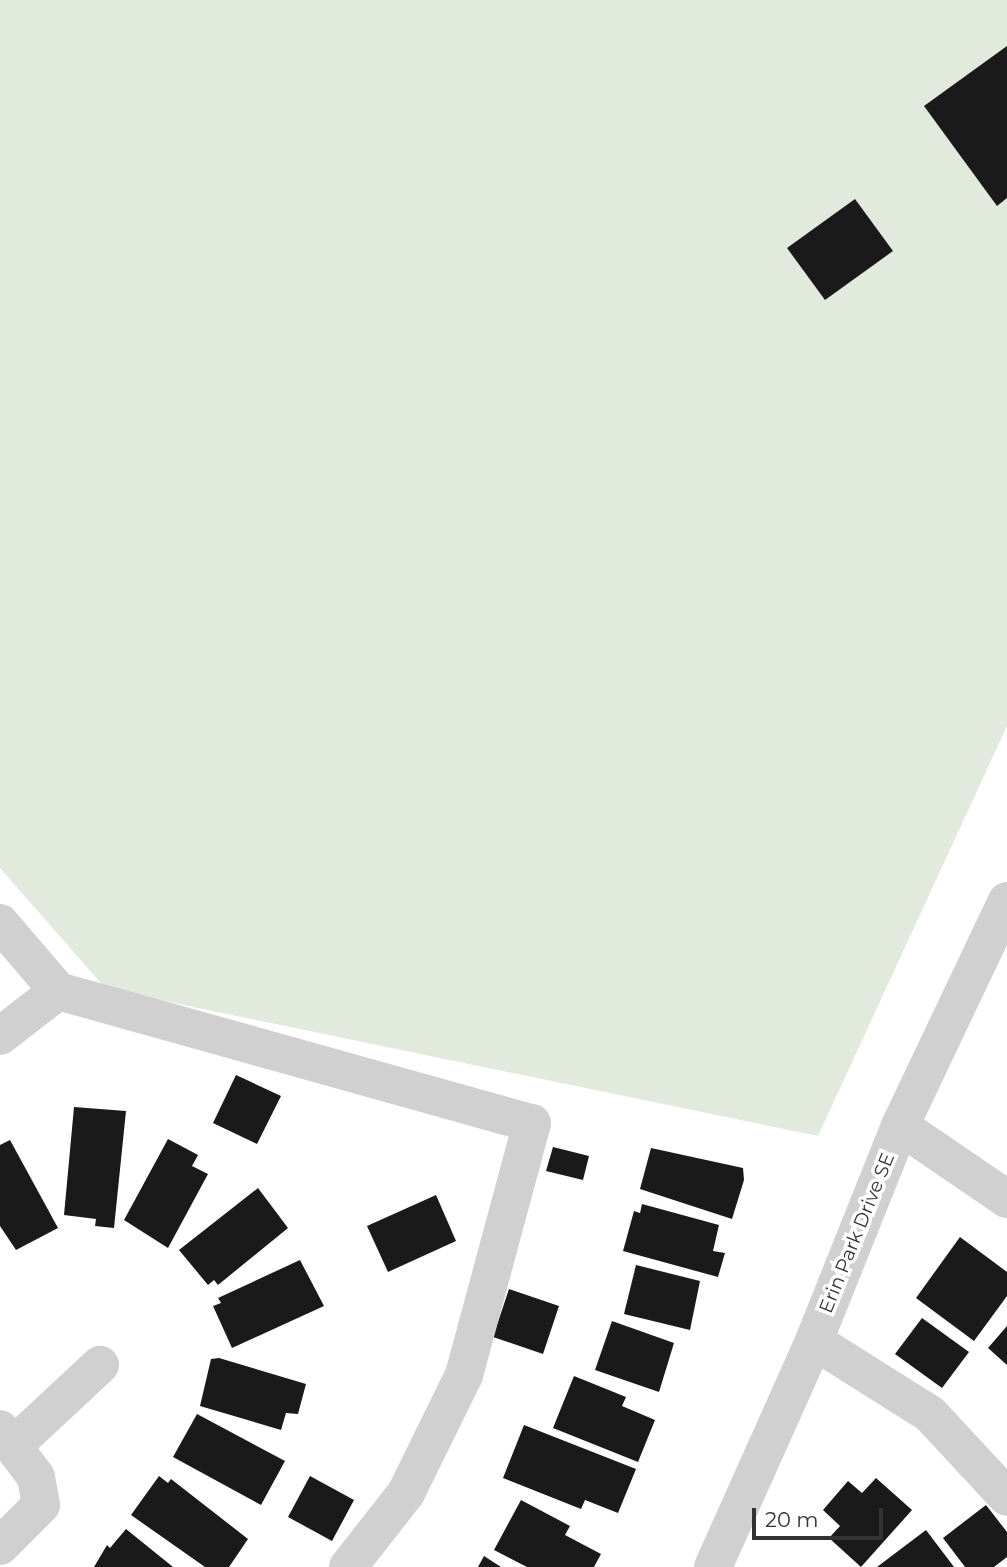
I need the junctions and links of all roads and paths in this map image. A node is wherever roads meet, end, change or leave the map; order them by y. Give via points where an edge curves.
1 (1007, 901) edge
2 (0, 923) edge
3 (58, 991) junction
4 (0, 1036) edge
5 (900, 1126) junction
6 (1007, 1199) edge
7 (814, 1341) junction
8 (100, 1366) dead end
9 (7, 1437) edge
10 (1007, 1497) edge
11 (0, 1546) edge
12 (348, 1567) edge
13 (713, 1567) edge

1 - 5 street, Erin Park Drive SE
2 - 3 street
3 - 4 street
3 - 12 street via 532,1123 464,1375 406,1493
5 - 6 street
5 - 7 street, Erin Park Drive SE
7 - 10 street via 930,1413
7 - 13 street, Erin Park Drive SE
8 - 9 street
9 - 11 street via 36,1477 41,1506

